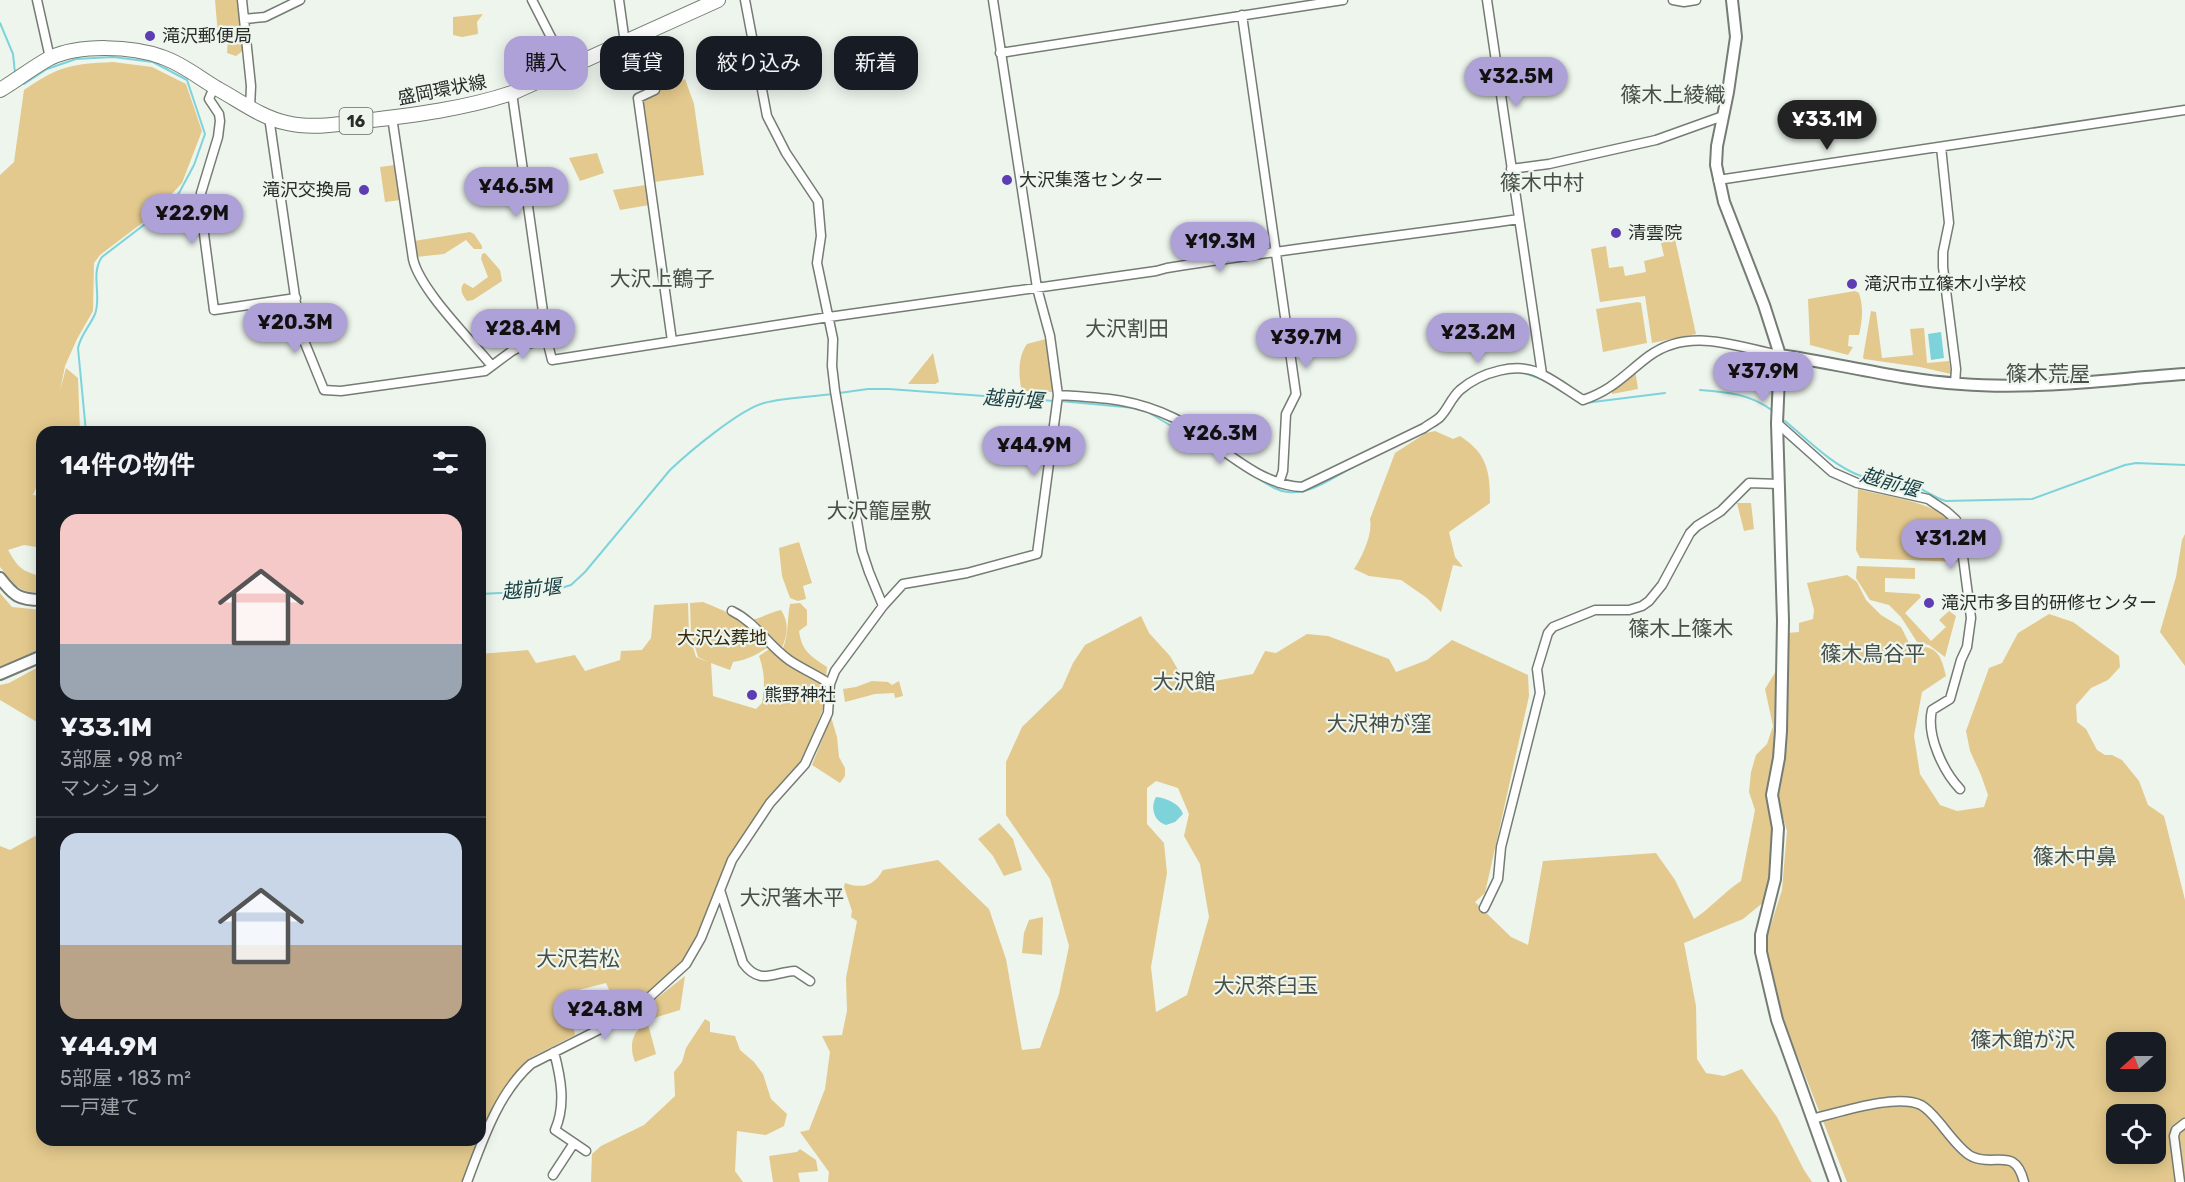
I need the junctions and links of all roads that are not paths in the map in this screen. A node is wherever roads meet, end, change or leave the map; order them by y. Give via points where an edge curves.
1 (37, 0) edge
2 (242, 0) edge
3 (300, 0) edge
4 (532, 0) edge
5 (619, 0) edge
6 (718, 0) edge
7 (745, 0) edge
8 (993, 0) edge
9 (1343, 0) edge
10 (1487, 0) edge
11 (1674, 0) edge
12 (1696, 0) edge
13 (1732, 0) edge
14 (1330, 1) edge
15 (1242, 15) junction
16 (244, 20) junction
17 (550, 36) edge
18 (630, 36) edge
19 (640, 36) edge
20 (1000, 52) junction
21 (50, 58) junction
22 (214, 87) junction
23 (0, 90) edge
24 (519, 90) edge
25 (655, 90) edge
26 (512, 93) junction
27 (250, 108) junction
28 (2185, 110) edge
29 (1723, 116) junction
30 (270, 117) junction
31 (392, 117) junction
32 (1941, 147) junction
33 (1511, 169) junction
34 (1718, 180) junction
35 (1519, 219) junction
36 (1277, 250) junction
37 (1037, 288) junction
38 (296, 298) junction
39 (829, 317) junction
40 (547, 339) junction
41 (672, 341) junction
42 (1780, 355) junction
43 (492, 366) junction
44 (1542, 374) junction
45 (2185, 374) edge
46 (1955, 384) junction
47 (1057, 399) junction
48 (1777, 423) junction
49 (1279, 483) junction
50 (1779, 484) junction
51 (0, 578) edge
52 (36, 600) edge
53 (884, 606) junction
54 (732, 611) dead end
55 (36, 659) edge
56 (0, 674) edge
57 (830, 684) junction
58 (1960, 789) dead end
59 (720, 889) junction
60 (1484, 908) dead end
61 (810, 981) dead end
62 (554, 1052) junction
63 (1812, 1119) junction
64 (2185, 1123) edge
65 (486, 1135) edge
66 (574, 1143) junction
67 (481, 1146) edge
68 (586, 1151) dead end
69 (553, 1175) dead end
70 (467, 1182) edge
71 (1834, 1182) edge
72 (2024, 1182) edge
73 (2180, 1182) edge

1 - 21 street
2 - 16 street
3 - 16 street via 265,17
4 - 17 street
5 - 18 street
6 - 19 main road, 盛岡環状線 / 16
7 - 39 street via 767,116 818,201 818,263
8 - 20 street
9 - 14 street
10 - 33 street
11 - 12 street
13 - 29 street via 1736,37
14 - 15 street
15 - 20 street
15 - 36 street
16 - 27 street
20 - 37 street
21 - 22 main road, 盛岡環状線 / 16 via 79,50 136,50 184,67
21 - 23 main road, 盛岡環状線 / 16
22 - 27 main road, 盛岡環状線 / 16
22 - 38 street via 209,99 220,121 201,193 214,310
24 - 26 main road, 盛岡環状線 / 16
25 - 41 street via 638,98
26 - 31 main road, 盛岡環状線 / 16
26 - 40 street
27 - 30 main road, 盛岡環状線 / 16
28 - 32 street
29 - 33 street via 1656,140
29 - 34 street via 1717,146
30 - 31 main road, 盛岡環状線 / 16 via 287,124 314,126
30 - 38 street
31 - 43 street via 416,270
32 - 34 street
32 - 46 street via 1949,223 1943,267
33 - 35 street
34 - 42 street
35 - 36 street
35 - 44 street
36 - 37 street
36 - 49 street via 1296,394 1286,414
37 - 39 street
37 - 47 street via 1050,336
38 - 43 street via 300,331 324,390 485,371
39 - 41 street
39 - 53 street via 832,366 862,550
40 - 41 street via 552,360
40 - 43 street via 526,344
42 - 44 street via 1730,343 1685,341 1661,349 1603,393 1583,400
42 - 46 street
42 - 48 street
44 - 49 street via 1506,369 1479,378 1457,393 1440,417 1424,428 1302,487
45 - 46 street via 2035,385
47 - 49 street via 1124,400 1147,406 1177,420
47 - 53 street via 1037,554 968,573 903,584
48 - 50 street
48 - 58 street via 1832,472 1857,483 1928,499 1956,520 1970,628 1950,699 1930,715 1941,765
50 - 60 street via 1749,483 1697,526 1683,543 1662,585 1642,606 1595,610 1553,627 1548,633 1538,669 1540,693 1501,847 1498,879
50 - 63 street via 1781,731 1772,795 1778,828 1775,879 1761,935 1761,952 1777,1020
51 - 52 street via 16,596
53 - 57 street via 836,670
54 - 57 street via 746,618 791,661
55 - 56 street
57 - 59 street via 828,713 805,764 770,803 732,860
59 - 61 street via 749,972 768,977 795,971
59 - 62 street via 686,964 632,1013
62 - 65 street via 520,1074
62 - 66 street via 562,1092 561,1114 555,1130
63 - 71 street
63 - 72 street via 1889,1102 1920,1105 1931,1112 1967,1155 2013,1162 2020,1167
64 - 73 street via 2174,1136
66 - 68 street
66 - 69 street
67 - 70 street

